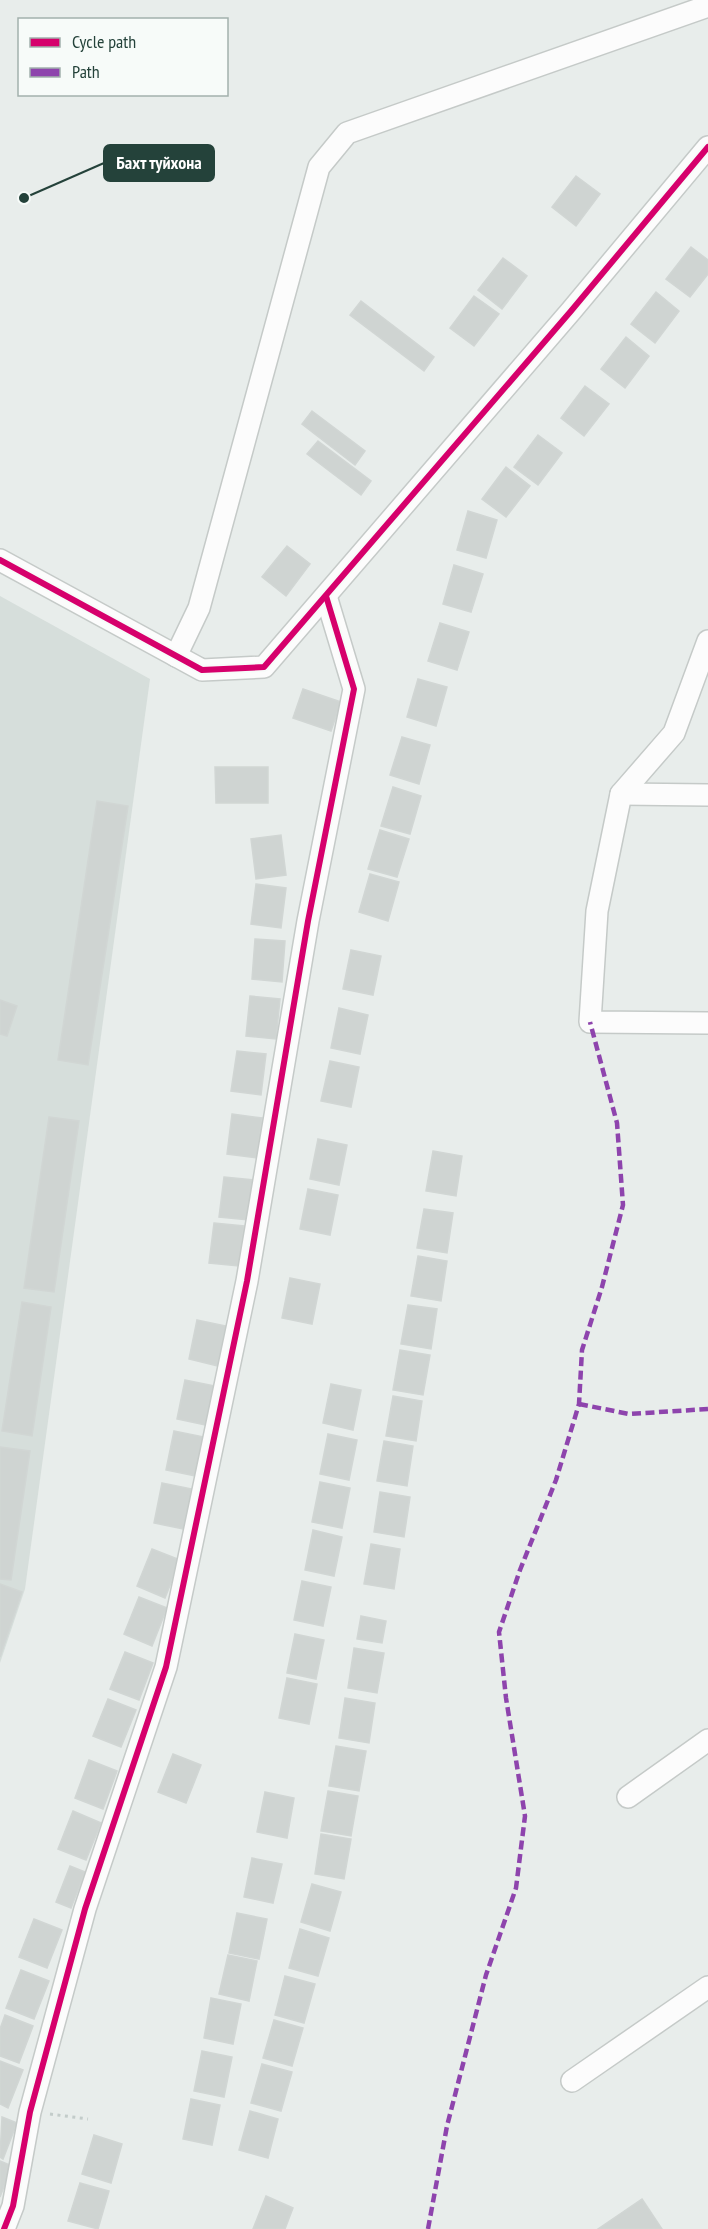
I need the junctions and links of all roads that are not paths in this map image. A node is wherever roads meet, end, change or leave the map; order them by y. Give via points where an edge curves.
1 (708, 6) edge
2 (708, 147) edge
3 (0, 560) edge
4 (326, 596) junction
5 (708, 641) edge
6 (176, 656) junction
7 (621, 794) junction
8 (708, 795) edge
9 (708, 1023) edge
10 (708, 1740) edge
11 (628, 1797) dead end
12 (708, 1987) edge
13 (572, 2081) dead end
14 (4, 2229) edge

1 - 6 street via 346,133 319,167 199,608
2 - 4 street
3 - 6 street
4 - 6 street via 264,668 202,670
4 - 14 street via 354,689 308,921 247,1281 166,1667 85,1909 30,2112 13,2206
5 - 7 street via 674,733
7 - 8 street
7 - 9 street via 597,911 590,1022
10 - 11 street
12 - 13 street

